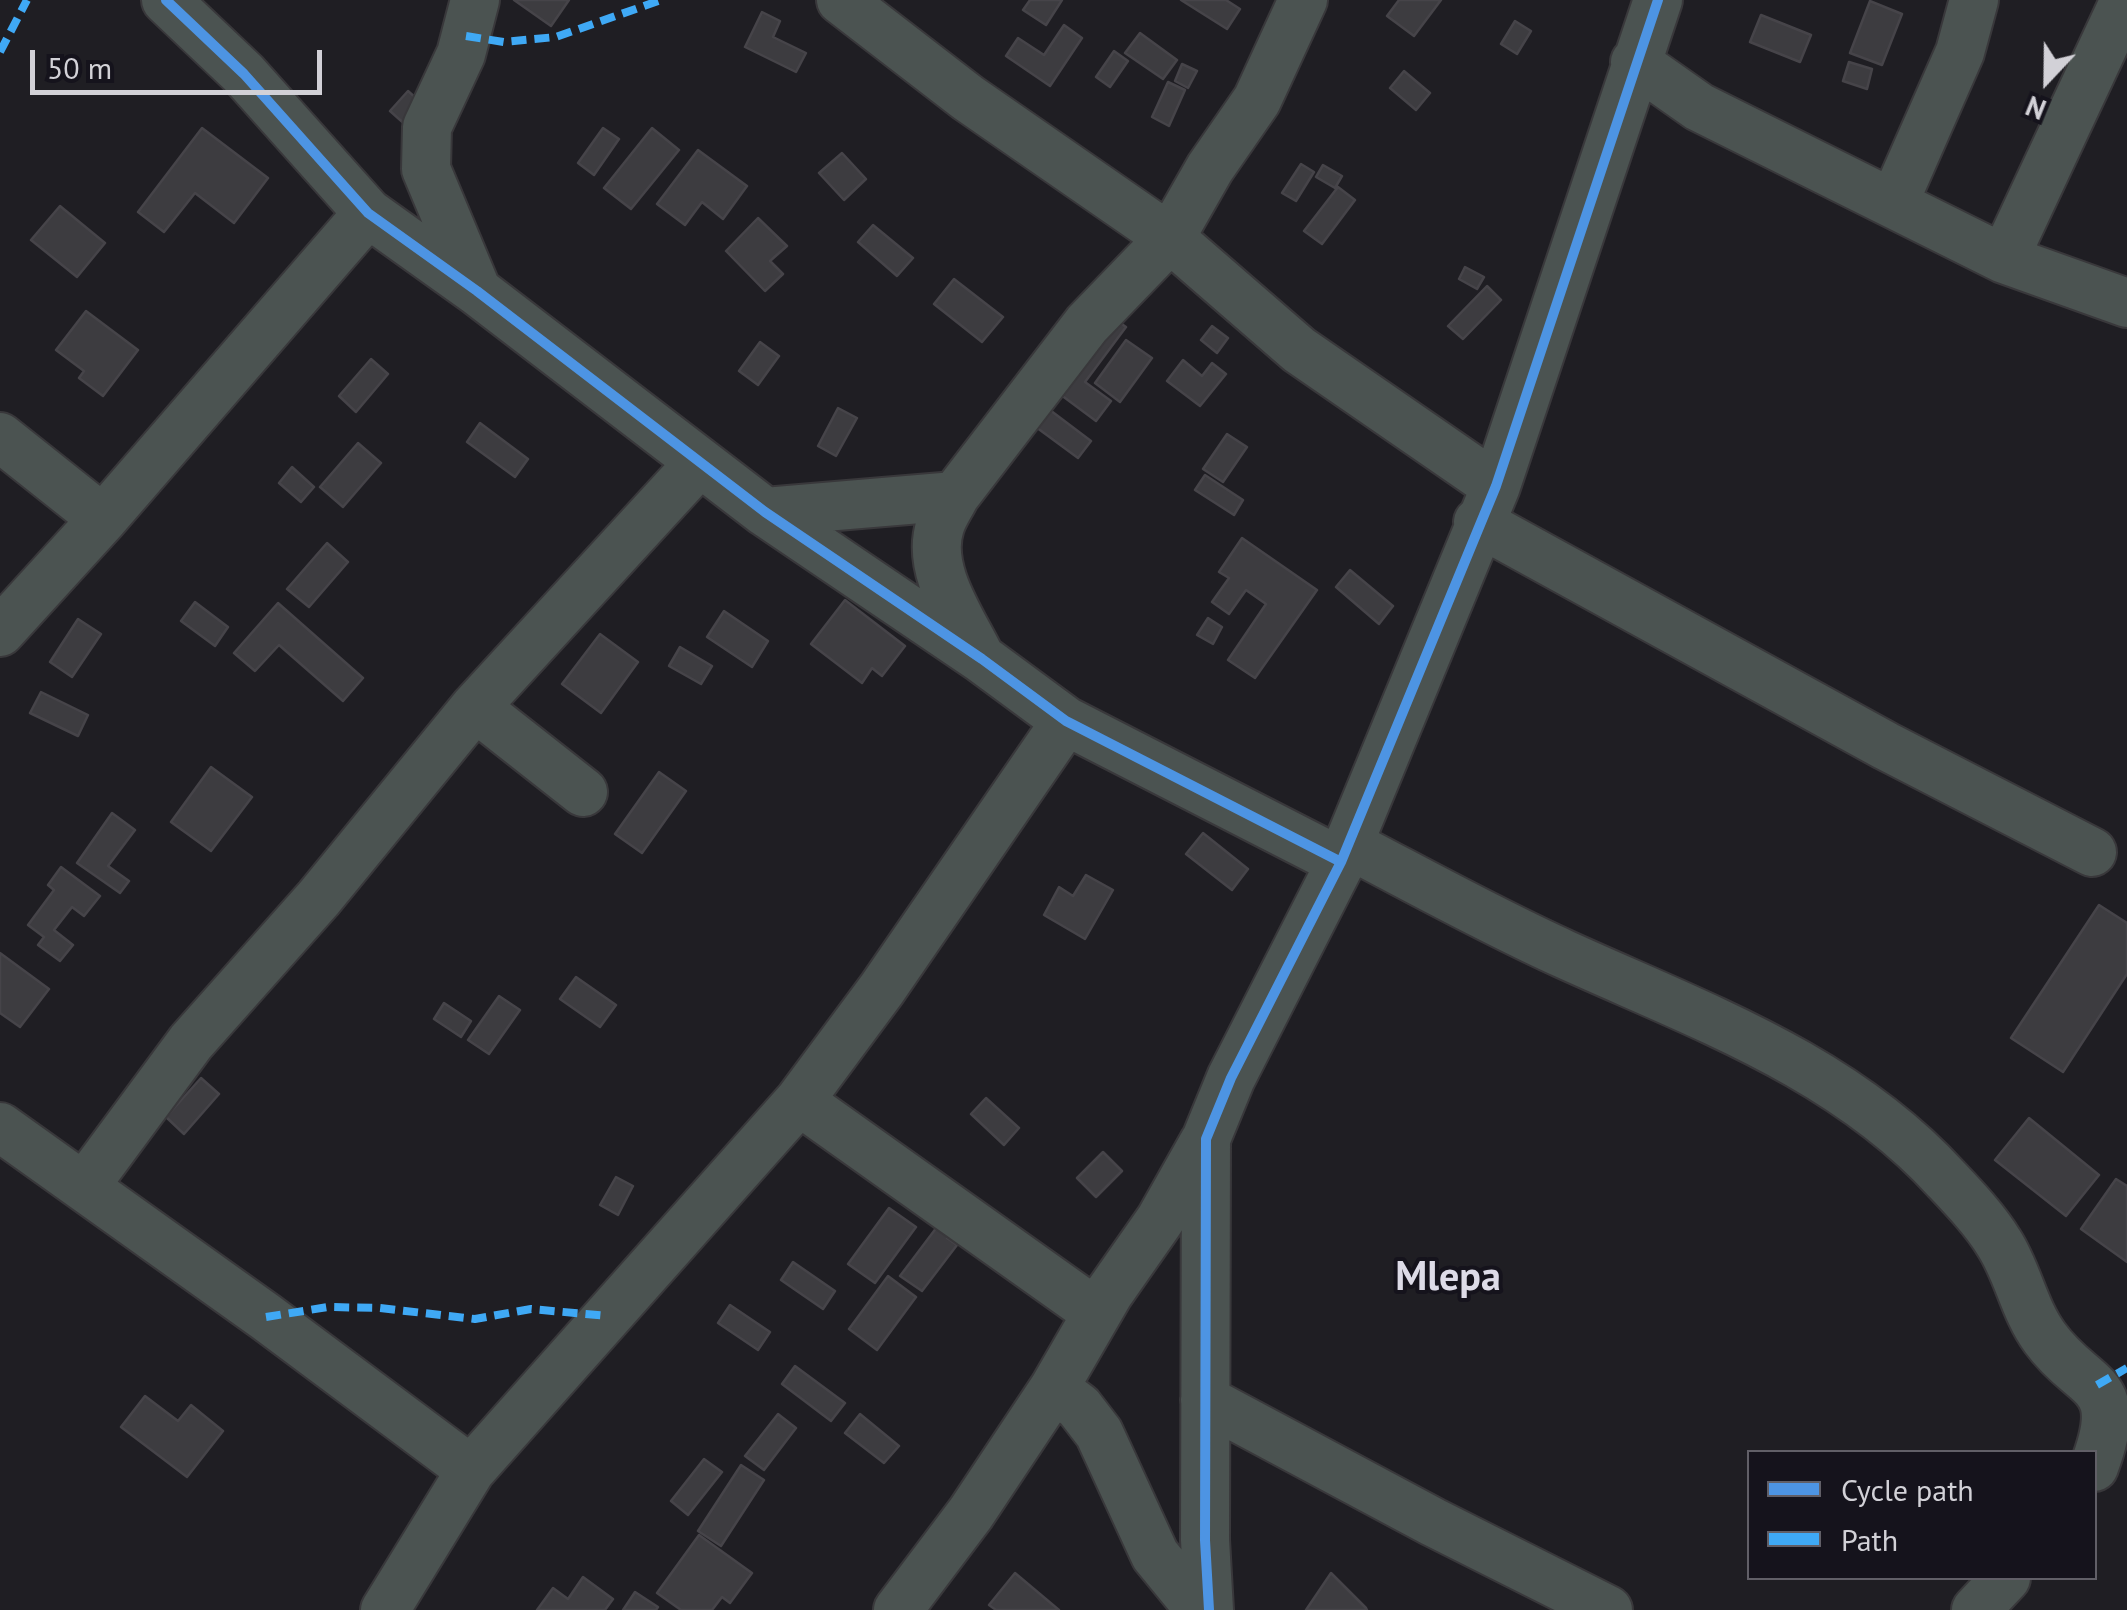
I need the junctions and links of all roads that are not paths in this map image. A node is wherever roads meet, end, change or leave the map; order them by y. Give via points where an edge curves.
1 (166, 0) edge
2 (475, 0) edge
3 (841, 0) edge
4 (1303, 0) edge
5 (1658, 0) edge
6 (1974, 0) edge
7 (2125, 0) edge
8 (1636, 62) junction
9 (1699, 107) junction
10 (1610, 145) junction
11 (1894, 202) junction
12 (368, 212) junction
13 (1170, 238) junction
14 (2004, 259) junction
15 (477, 292) junction
16 (2127, 303) edge
17 (0, 437) edge
18 (699, 463) junction
19 (954, 496) junction
20 (1487, 504) junction
21 (764, 512) junction
22 (103, 520) junction
23 (0, 632) edge
24 (982, 660) junction
25 (475, 706) junction
26 (1066, 721) junction
27 (583, 792) dead end
28 (2092, 852) dead end
29 (1344, 853) junction
30 (799, 1100) junction
31 (0, 1127) edge
32 (1206, 1139) junction
33 (84, 1188) junction
34 (1097, 1313) junction
35 (1054, 1388) junction
36 (1205, 1400) junction
37 (2097, 1459) edge
38 (471, 1470) junction
39 (2004, 1580) edge
40 (1579, 1605) edge
41 (386, 1610) edge
42 (898, 1610) edge
43 (1200, 1610) edge
44 (1209, 1610) edge
45 (1976, 1610) edge

1 - 12 street via 244,74
2 - 15 street via 461,54 427,128 426,169
3 - 13 street
4 - 13 street via 1257,100
5 - 8 street
6 - 11 street via 1960,52
7 - 14 street
8 - 9 street
8 - 10 street
9 - 10 street via 1622,134
9 - 11 street
10 - 20 street
11 - 14 street
12 - 15 street
12 - 22 street
13 - 19 street via 1087,324
13 - 20 street
14 - 16 street
15 - 18 street
17 - 22 street
18 - 21 street
18 - 25 street
19 - 21 street
19 - 24 street via 936,552
20 - 28 street via 1886,746
20 - 29 street
21 - 24 street
22 - 23 street
24 - 26 street
25 - 27 street
25 - 33 street via 191,1042
26 - 29 street
26 - 30 street
29 - 32 street
29 - 37 street via 1806,1066 1884,1119 2000,1243 2046,1341 2103,1390 2110,1418
30 - 34 street
30 - 38 street
31 - 33 street
32 - 34 street
32 - 36 street
33 - 38 street
34 - 35 street
35 - 42 street
35 - 43 street via 1099,1434 1155,1555
36 - 40 street
36 - 44 street
38 - 41 street
39 - 45 street

